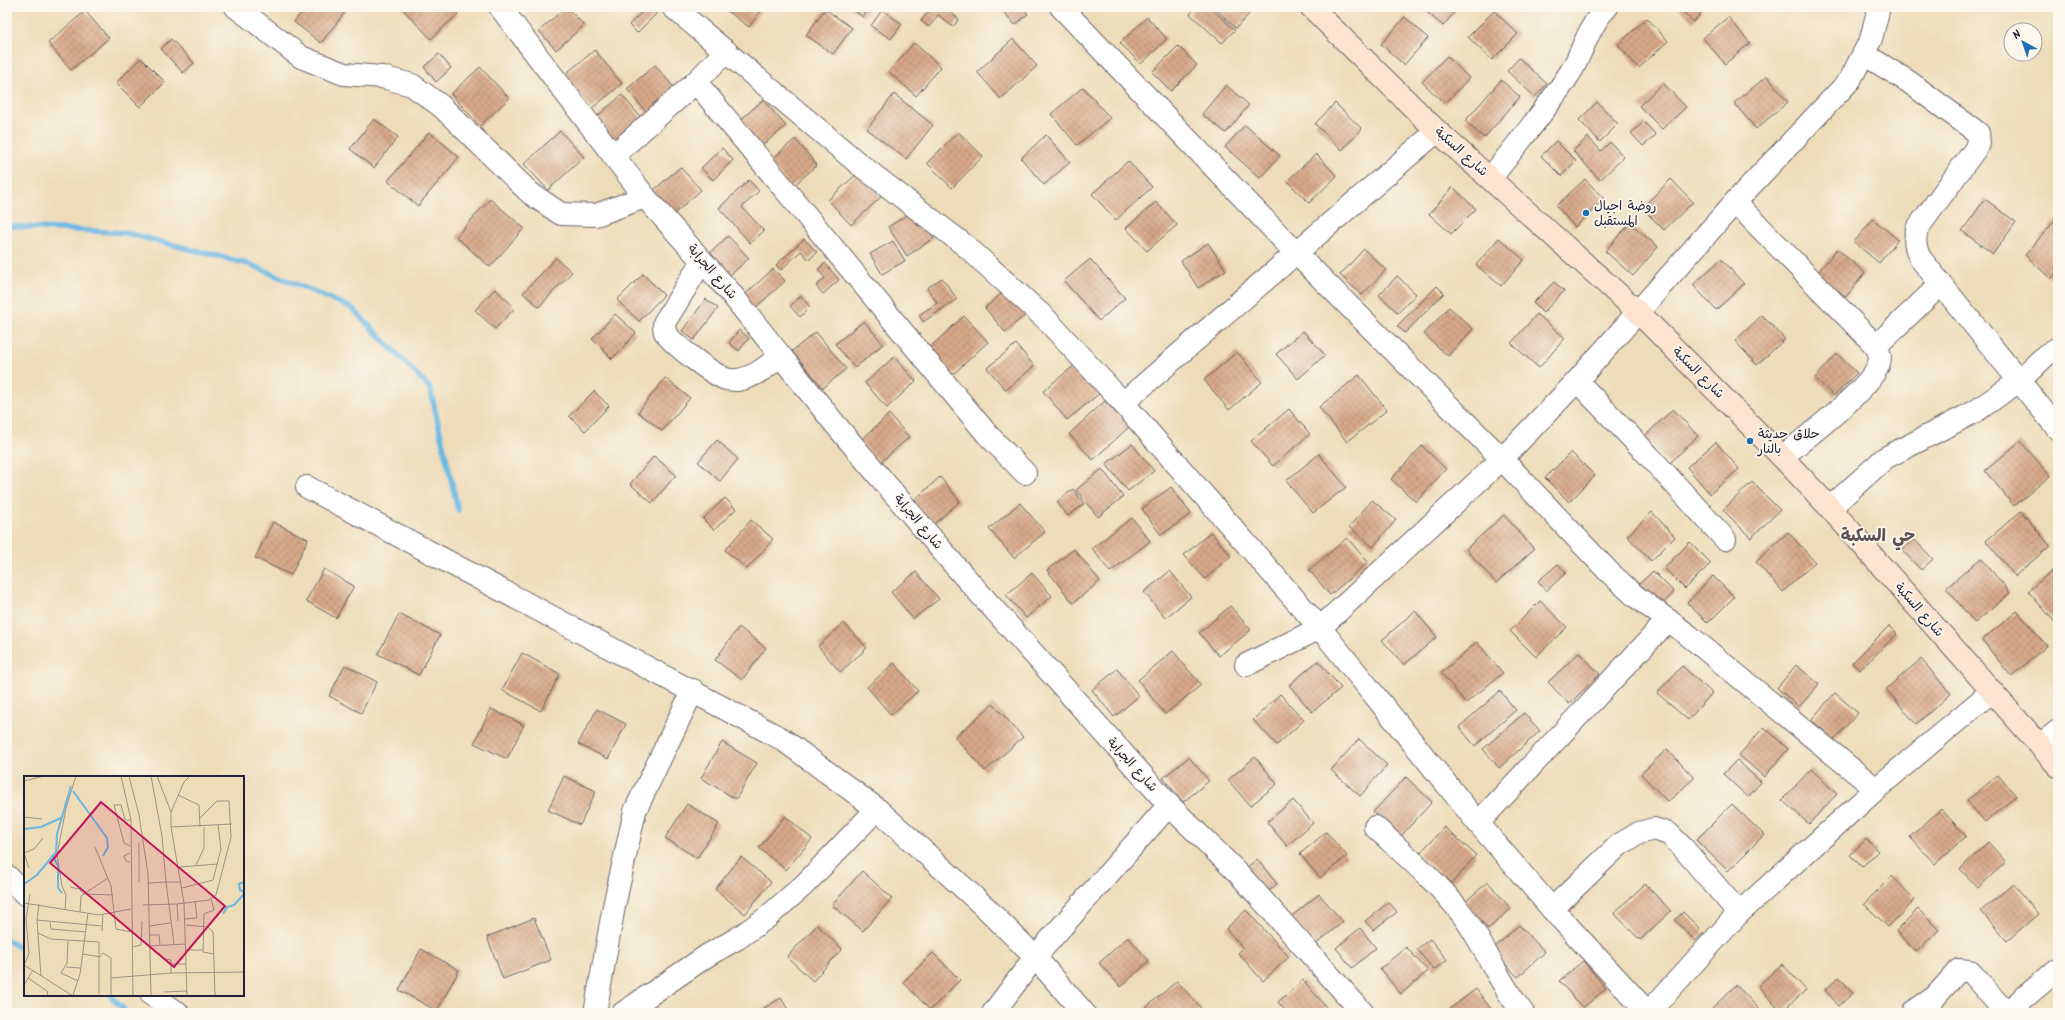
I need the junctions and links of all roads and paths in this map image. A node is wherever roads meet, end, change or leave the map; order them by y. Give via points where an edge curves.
1 (236, 7) edge
2 (500, 7) edge
3 (673, 7) edge
4 (1061, 7) edge
5 (1311, 7) edge
6 (1607, 7) edge
7 (1879, 7) edge
8 (726, 51) junction
9 (1864, 54) junction
10 (696, 82) junction
11 (1437, 131) junction
12 (614, 155) junction
13 (1491, 178) junction
14 (646, 197) junction
15 (1735, 202) junction
16 (1296, 253) junction
17 (702, 261) junction
18 (1941, 284) junction
19 (1637, 311) junction
20 (1876, 346) junction
21 (2058, 348) edge
22 (780, 356) junction
23 (1576, 381) junction
24 (2019, 381) junction
25 (1123, 403) junction
26 (2058, 429) edge
27 (1782, 457) junction
28 (1502, 459) junction
29 (1025, 473) dead end
30 (307, 487) dead end
31 (1830, 508) junction
32 (1725, 539) dead end
33 (1668, 620) junction
34 (1320, 628) junction
35 (1246, 665) dead end
36 (693, 690) junction
37 (1991, 692) junction
38 (2058, 731) edge
39 (2040, 745) junction
40 (2058, 766) edge
41 (1876, 788) junction
42 (1169, 805) junction
43 (877, 810) junction
44 (1478, 822) junction
45 (1375, 827) dead end
46 (7, 876) edge
47 (24, 893) edge
48 (1552, 909) junction
49 (1739, 913) junction
50 (1035, 957) junction
51 (2058, 968) edge
52 (153, 996) edge
53 (1913, 1012) edge
54 (178, 1013) edge
55 (595, 1013) edge
56 (623, 1013) edge
57 (993, 1013) edge
58 (1084, 1013) edge
59 (1363, 1013) edge
60 (1523, 1013) edge
61 (1648, 1013) edge
62 (2006, 1013) edge

1 - 14 street via 301,57 344,74 382,77 412,85 441,106 530,193 561,214 596,215
2 - 12 street, شارع الجرابة
3 - 8 street
4 - 16 street
5 - 11 main road, شارع السكبة
6 - 13 street via 1593,24 1561,86
7 - 9 street via 1871,39
8 - 10 street
8 - 25 street via 859,164 967,247 1004,279 1046,319
9 - 15 street via 1850,80
9 - 18 street via 1909,82 1978,133 1979,144 1917,229 1914,239 1920,258
10 - 12 street
10 - 29 street via 987,434
11 - 13 main road, شارع السكبة
11 - 16 street
12 - 14 street, شارع الجرابة
13 - 19 main road, شارع السكبة
14 - 17 street, شارع الجرابة
15 - 19 street
15 - 20 street
16 - 25 street
16 - 28 street
17 - 22 street, شارع الجرابة
17 - 22 street via 664,323 664,331 685,352 726,379 737,380 750,376 765,369
18 - 20 street
18 - 24 street
19 - 23 street
19 - 27 main road, شارع السكبة
20 - 27 street via 1880,357 1875,370 1851,399
21 - 24 street via 2046,355
22 - 42 street, شارع الجرابة via 956,567
23 - 28 street
23 - 32 street
24 - 26 street
24 - 31 street via 1976,411 1885,458
25 - 34 street
27 - 31 main road, شارع السكبة
28 - 33 street via 1608,571 1634,595
28 - 34 street
30 - 36 street
31 - 37 main road, شارع السكبة
33 - 41 street
33 - 44 street
34 - 35 street
34 - 44 street
36 - 43 street via 782,739
36 - 55 street via 635,811 614,906
37 - 39 main road, شارع السكبة
37 - 41 street
38 - 39 street
39 - 40 main road, شارع السكبة
41 - 49 street
42 - 50 street
42 - 59 street, شارع الجرابة via 1239,874
43 - 50 street via 988,910
43 - 56 street via 766,920
44 - 48 street
45 - 60 street via 1454,903 1469,923 1508,992
46 - 47 street
48 - 49 street via 1619,845 1639,833 1654,830 1669,834
48 - 61 street
49 - 61 street
50 - 57 street
50 - 58 street
51 - 62 street
52 - 54 street
53 - 62 street via 1935,997 1958,970 1964,970 1973,975

